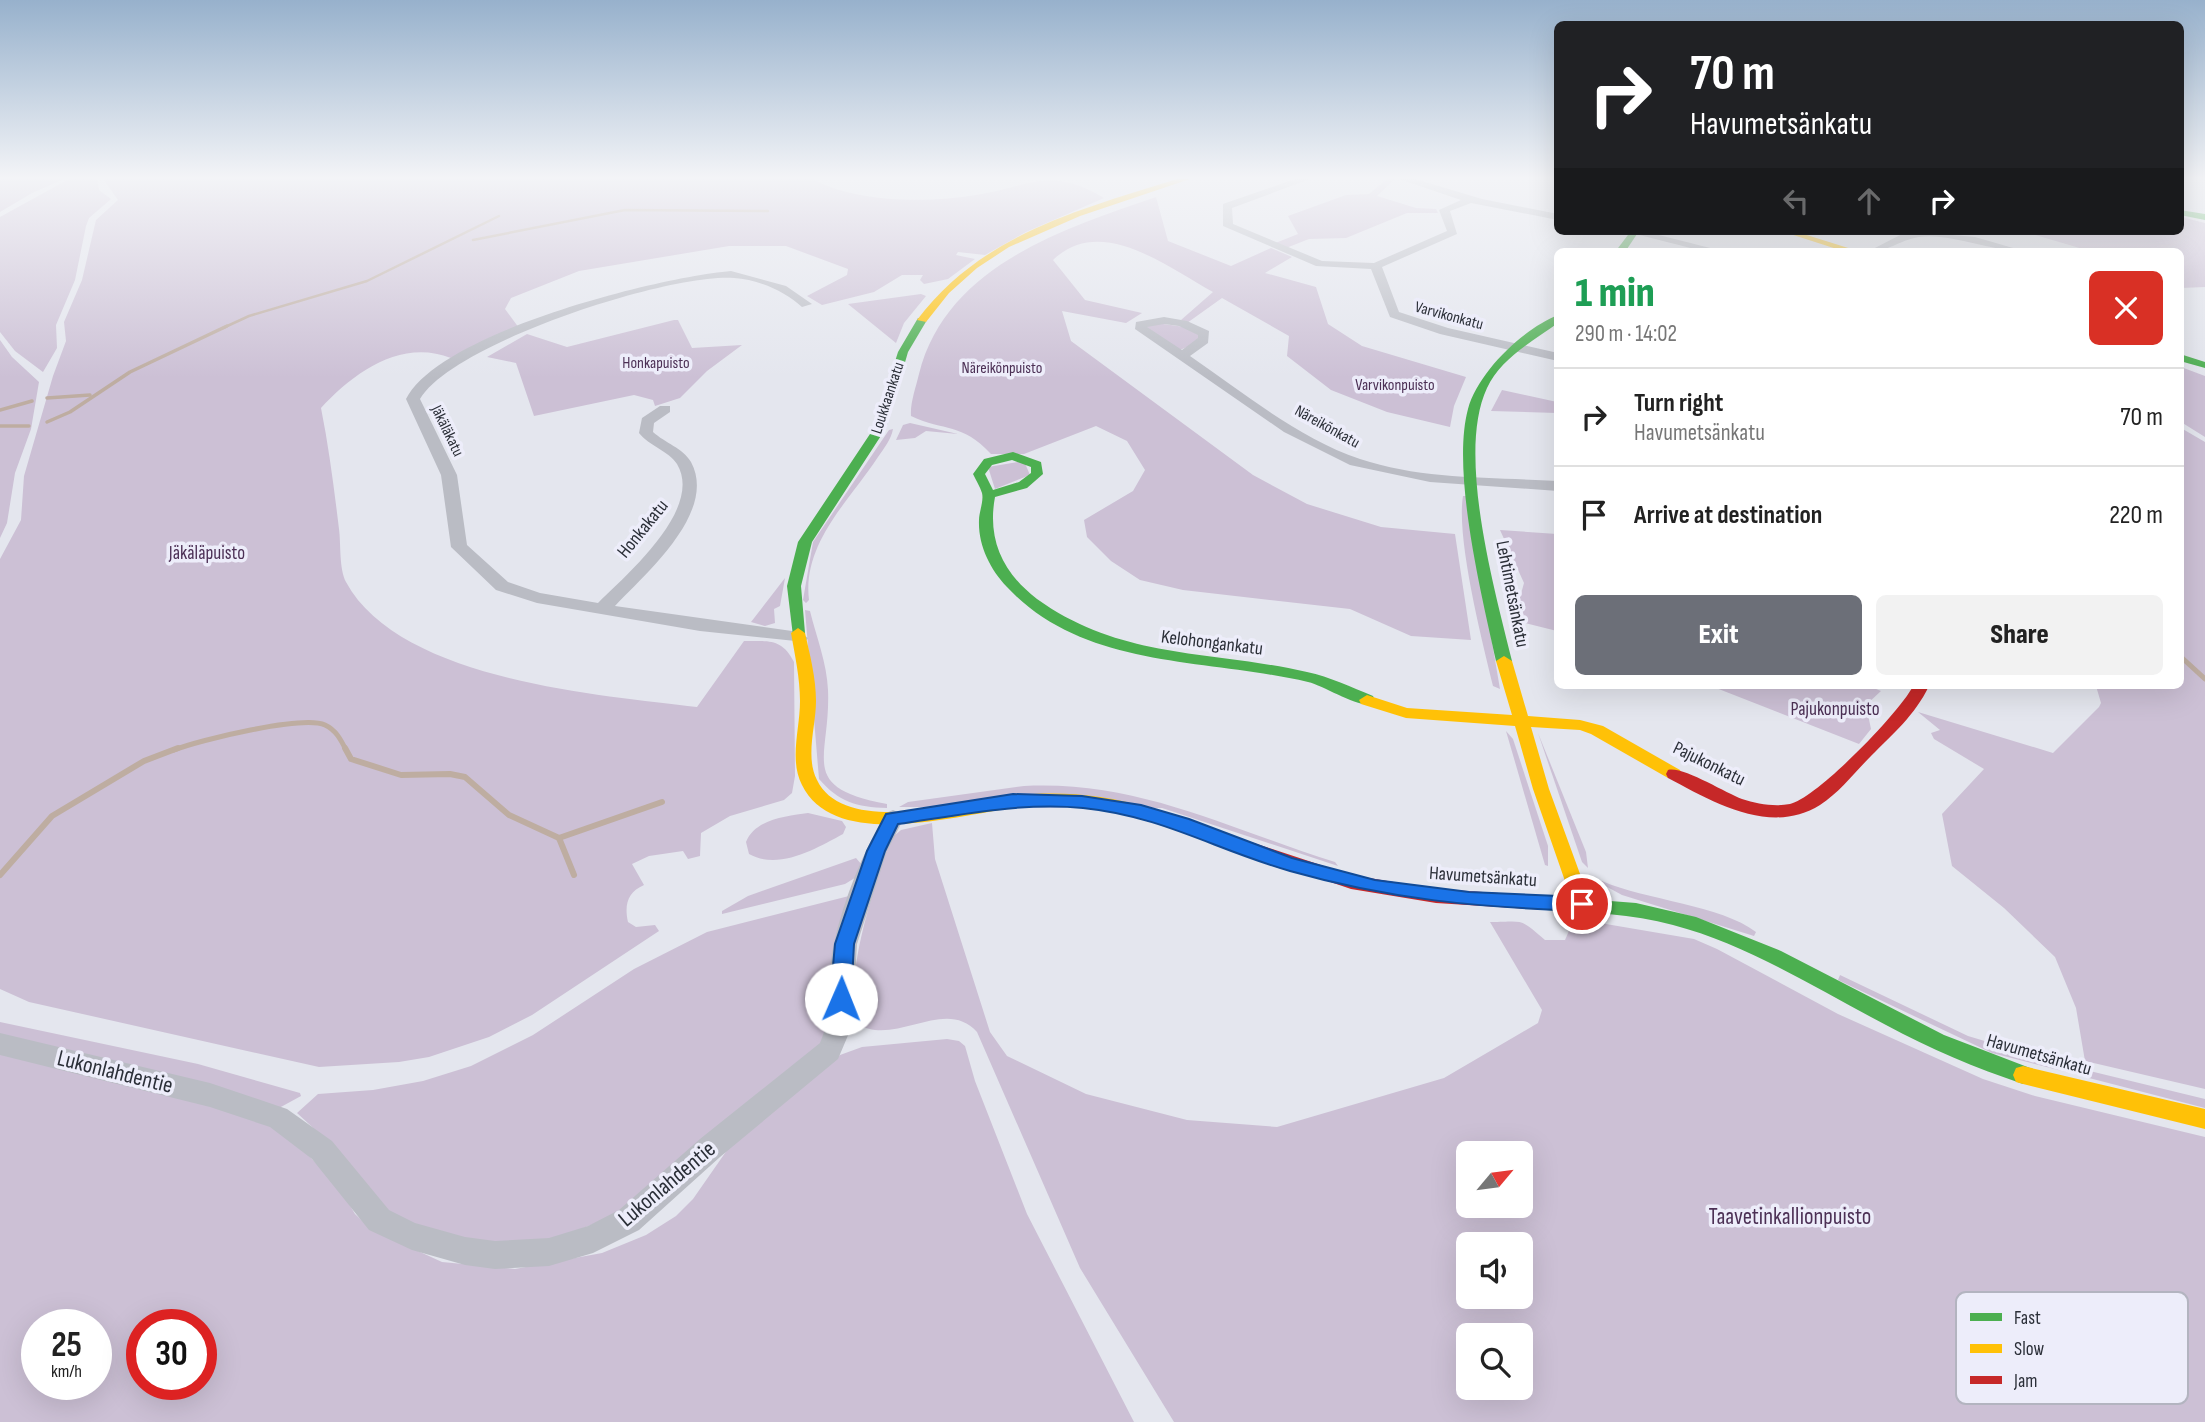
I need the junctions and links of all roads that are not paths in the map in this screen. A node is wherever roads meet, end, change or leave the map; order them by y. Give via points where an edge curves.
1 (1010, 245) edge
2 (1275, 245) edge
3 (1423, 245) edge
4 (1376, 266) junction
5 (806, 304) dead end
6 (1554, 321) edge
7 (1516, 348) junction
8 (1182, 356) dead end
9 (1554, 356) edge
10 (2184, 358) edge
11 (2205, 365) edge
12 (665, 409) dead end
13 (1474, 480) junction
14 (1554, 485) edge
15 (989, 495) dead end
16 (601, 609) junction
17 (799, 638) junction
18 (1919, 689) edge
19 (1518, 719) junction
20 (819, 799) joint
21 (892, 818) junction
22 (1582, 904) junction
23 (0, 1044) edge
24 (2205, 1119) edge

1 - 17 street, Loukkaankatu via 959,279 922,319 902,356 879,432 805,542 793,588
2 - 4 street via 1320,264
3 - 4 street
4 - 7 street, Varvikonkatu via 1397,317
5 - 16 street, Jäkäläkatu via 786,291 731,274 630,292 496,341 458,360 416,393 416,410 449,475 461,551 492,579 516,592
6 - 7 street, Lehtimetsänkatu
7 - 9 street
7 - 13 street, Lehtimetsänkatu via 1493,369 1474,401 1469,428
8 - 13 street, Näreikönkatu via 1335,454 1399,473
10 - 11 street
12 - 16 street, Honkakatu via 647,421 646,433 681,460 692,495 673,530
13 - 14 street
13 - 19 street, Lehtimetsänkatu via 1493,616
15 - 19 street, Kelohongankatu via 986,534 1003,577 1039,610 1097,641 1156,657 1315,679 1406,713
16 - 17 street, Jäkäläkatu
17 - 20 street, Loukkaankatu via 808,701 805,770
18 - 19 street, Pajukonkatu via 1903,713 1816,798 1798,809 1778,811 1717,795 1590,728
19 - 22 street, Lehtimetsänkatu
20 - 21 street, Havumetsänkatu via 849,812
21 - 22 street, Havumetsänkatu via 1013,801 1082,802 1162,817 1289,864 1375,887 1469,900
21 - 23 street, Lukonlahdentie via 845,944 840,1026 829,1051 629,1220 593,1239 549,1252 495,1255 412,1236 379,1220 321,1150 278,1118 211,1095
22 - 24 street, Havumetsänkatu via 1649,912 1692,923 1788,965 1968,1056 2046,1081

